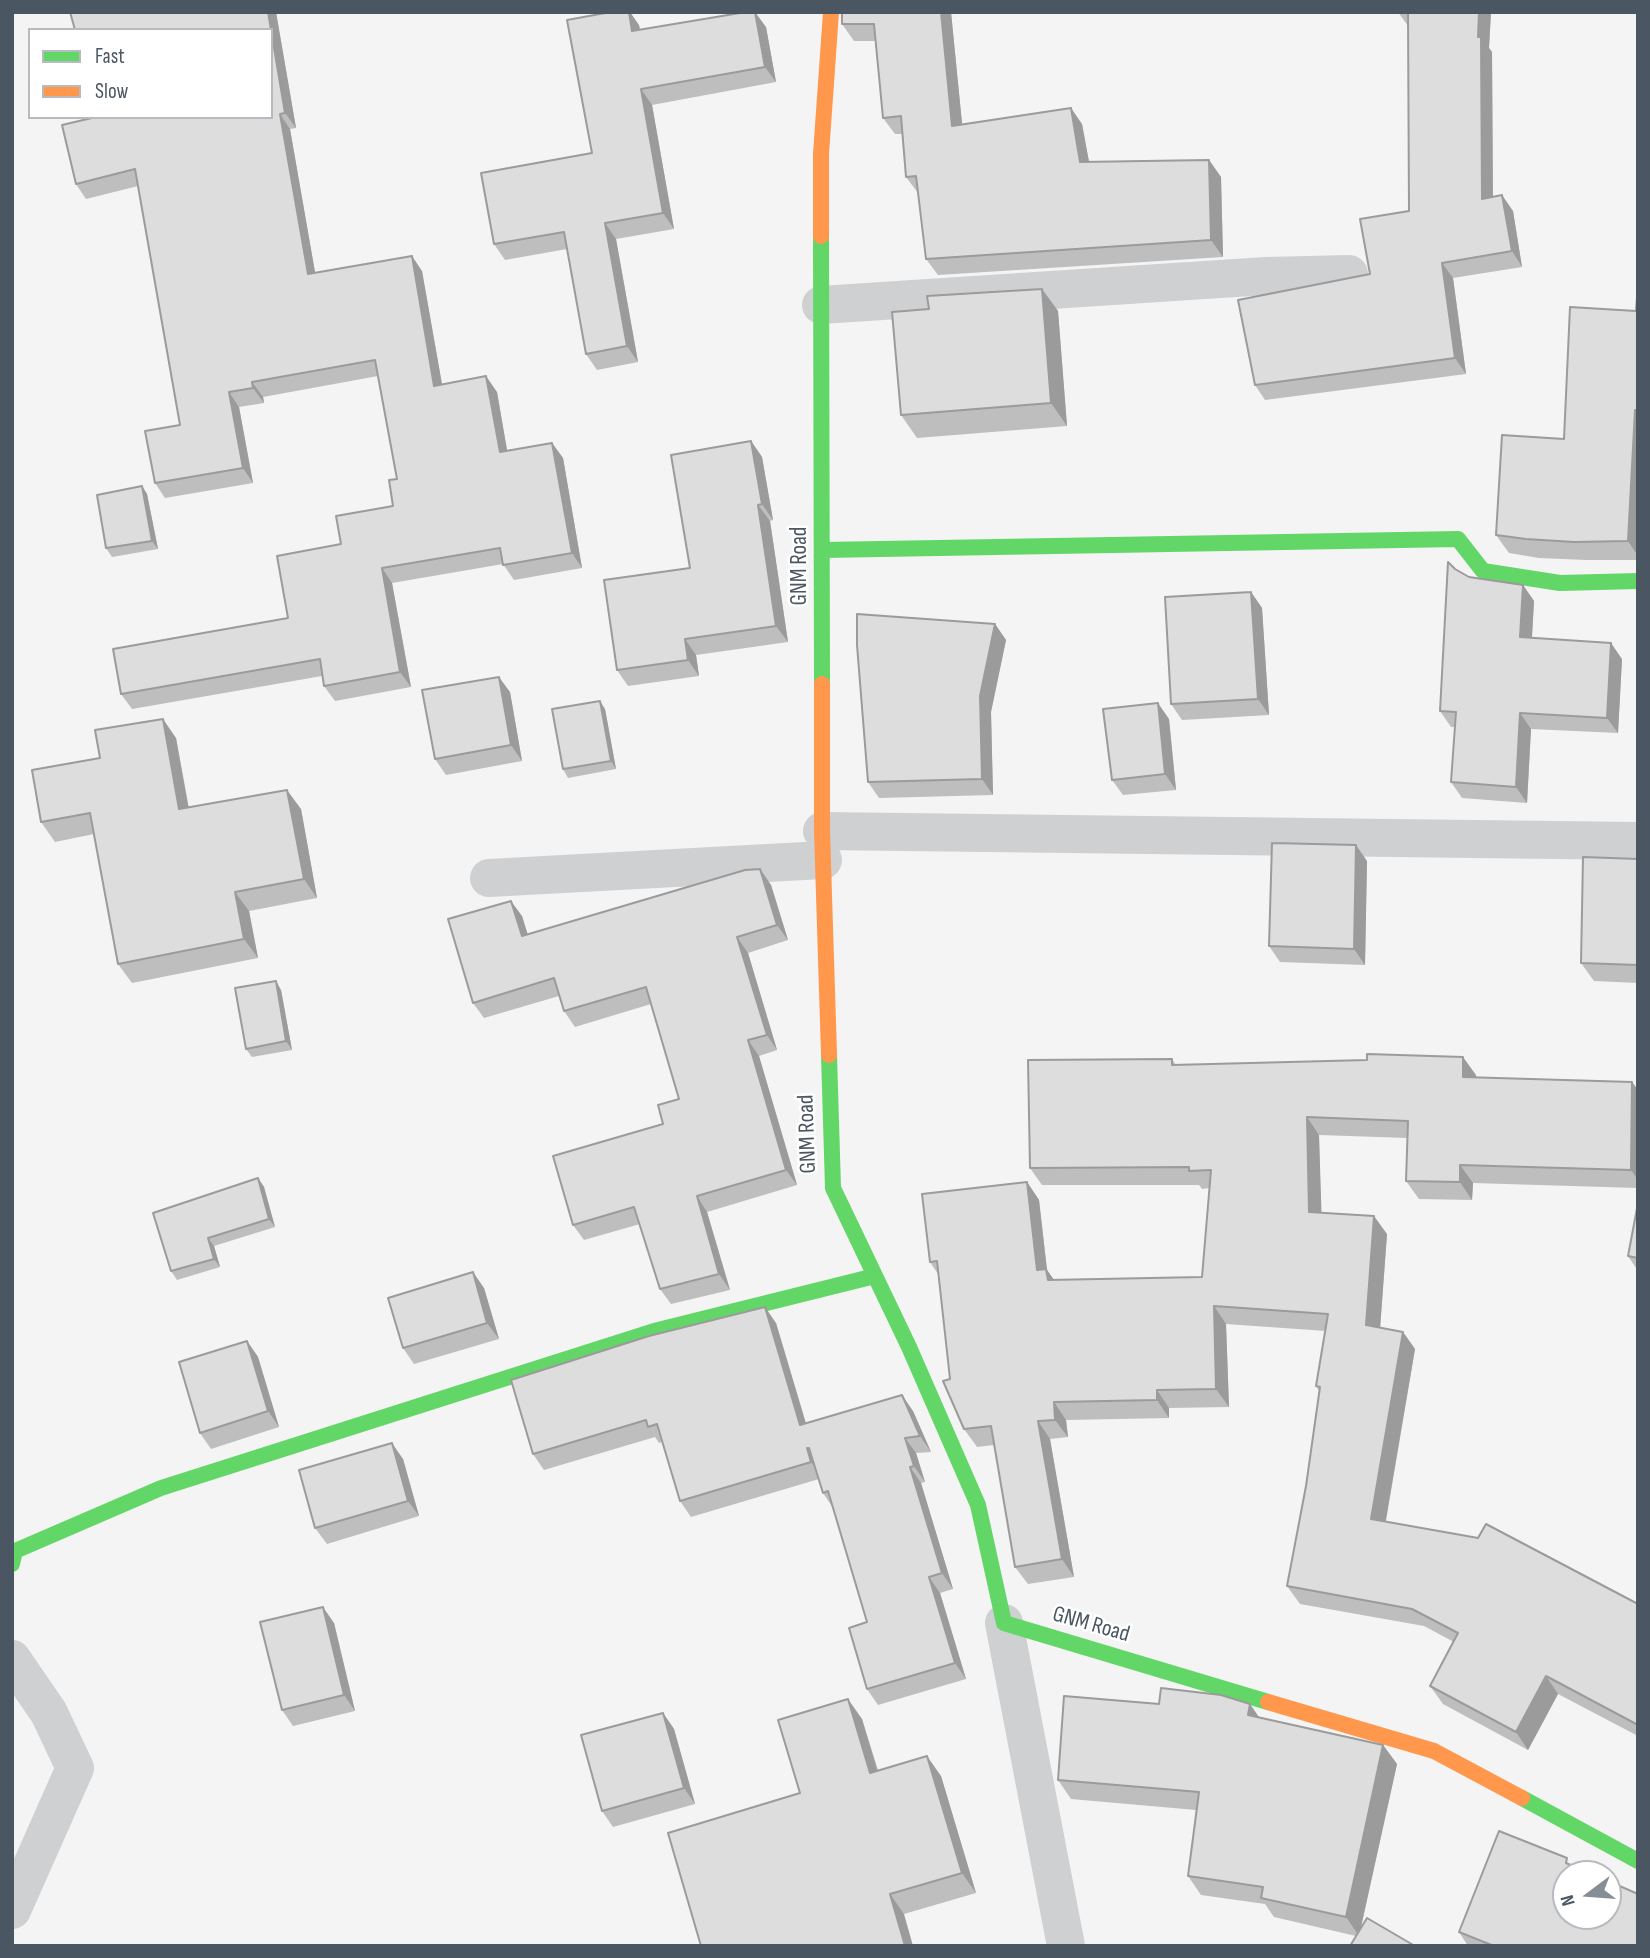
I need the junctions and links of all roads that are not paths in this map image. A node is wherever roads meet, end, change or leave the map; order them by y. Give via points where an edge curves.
1 (831, 12) edge
2 (1349, 274) dead end
3 (821, 305) junction
4 (822, 550) junction
5 (1638, 581) edge
6 (1638, 841) edge
7 (822, 845) junction
8 (489, 878) dead end
9 (875, 1276) junction
10 (14, 1557) edge
11 (1004, 1623) junction
12 (12, 1659) edge
13 (1638, 1861) edge
14 (12, 1910) edge
15 (1066, 1946) edge

1 - 3 street, GNM Road via 821,154
2 - 3 street
3 - 4 street, GNM Road
4 - 5 street via 1458,539 1483,571 1560,583
4 - 7 street, GNM Road
6 - 7 street
7 - 8 street
7 - 9 street, GNM Road via 833,1188
9 - 10 street via 654,1331 162,1489
9 - 11 street, GNM Road via 978,1505
11 - 13 street, GNM Road via 1434,1751
11 - 15 street
12 - 14 street via 49,1713 75,1768

